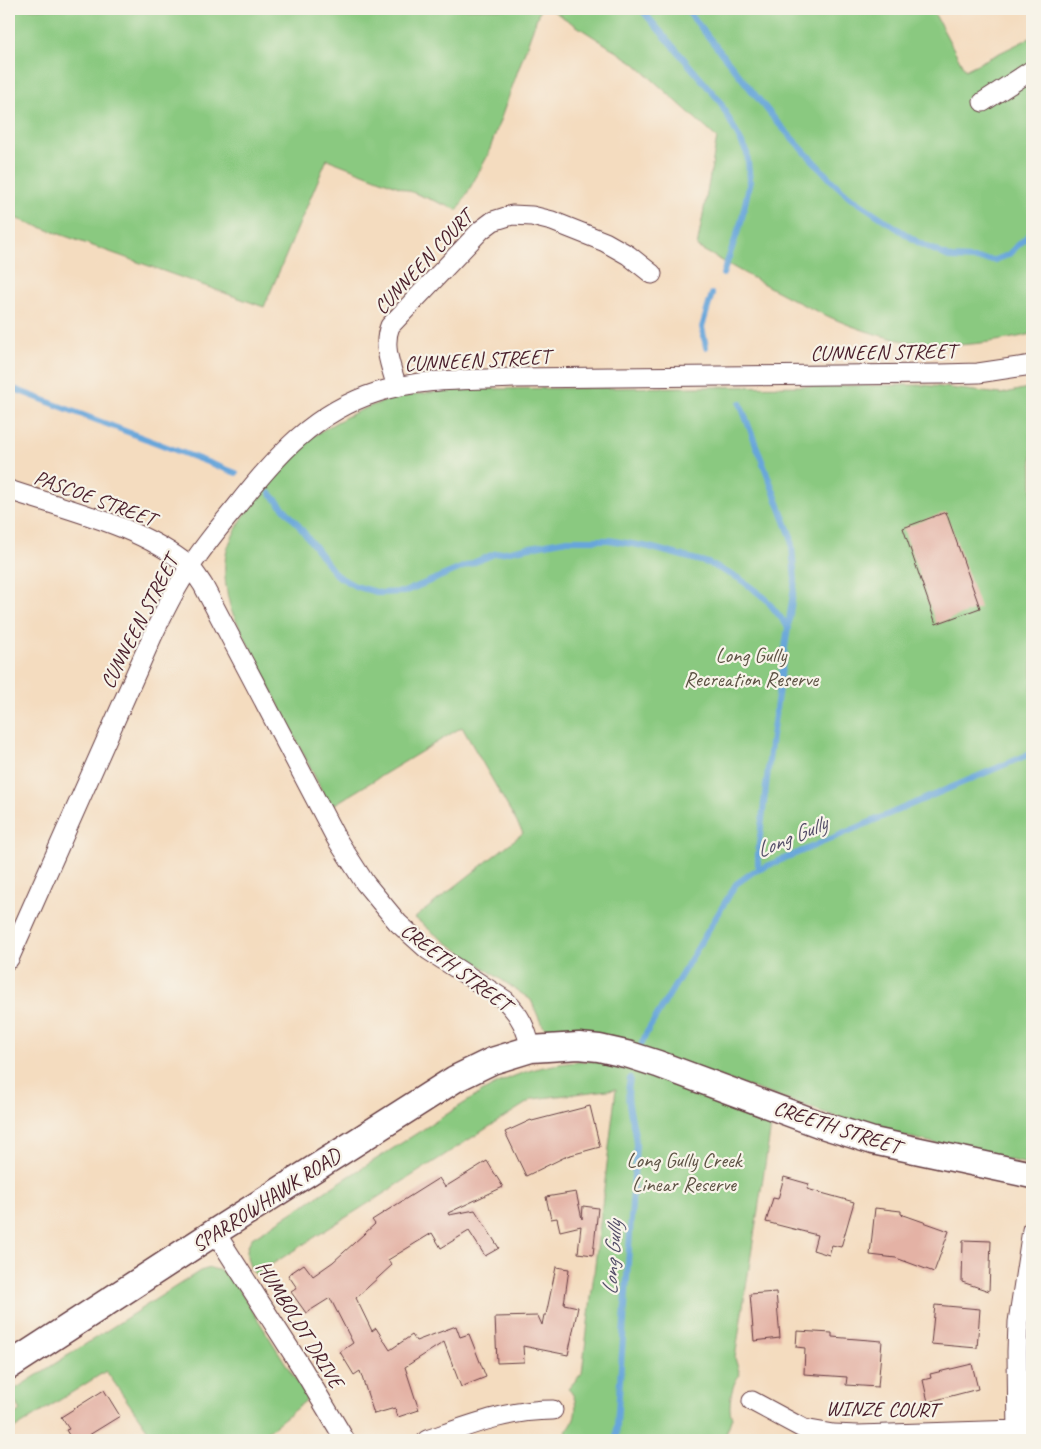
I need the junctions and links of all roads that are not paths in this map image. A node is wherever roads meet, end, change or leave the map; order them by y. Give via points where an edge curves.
1 (1032, 70) edge
2 (983, 102) dead end
3 (652, 274) dead end
4 (1032, 365) edge
5 (397, 387) junction
6 (9, 490) edge
7 (190, 567) junction
8 (9, 959) edge
9 (531, 1049) junction
10 (1032, 1175) edge
11 (1032, 1230) edge
12 (215, 1232) junction
13 (9, 1366) edge
14 (752, 1402) dead end
15 (553, 1410) dead end
16 (1018, 1435) edge
17 (345, 1440) edge
18 (427, 1440) edge

1 - 2 street
3 - 5 street, CUNNEEN COURT via 616,248 552,221 512,215 493,221 472,238 390,326 386,346
4 - 5 street, CUNNEEN STREET via 960,373 514,378
5 - 7 street, CUNNEEN STREET via 338,408 296,438 247,492
6 - 7 street, PASCOE STREET via 106,522 162,547
7 - 8 street, CUNNEEN STREET via 152,637
7 - 9 street, CREETH STREET via 203,585 336,838 360,876 398,923 428,950 513,1008 523,1022
9 - 10 main road, CREETH STREET via 579,1046 615,1051 873,1141
9 - 12 main road, SPARROWHAWK ROAD via 492,1061 455,1079
11 - 16 street via 1018,1322
12 - 13 main road, SPARROWHAWK ROAD
12 - 17 street, HUMBOLDT DRIVE
14 - 16 street, WINZE COURT via 804,1429 833,1434
15 - 18 street via 504,1414

